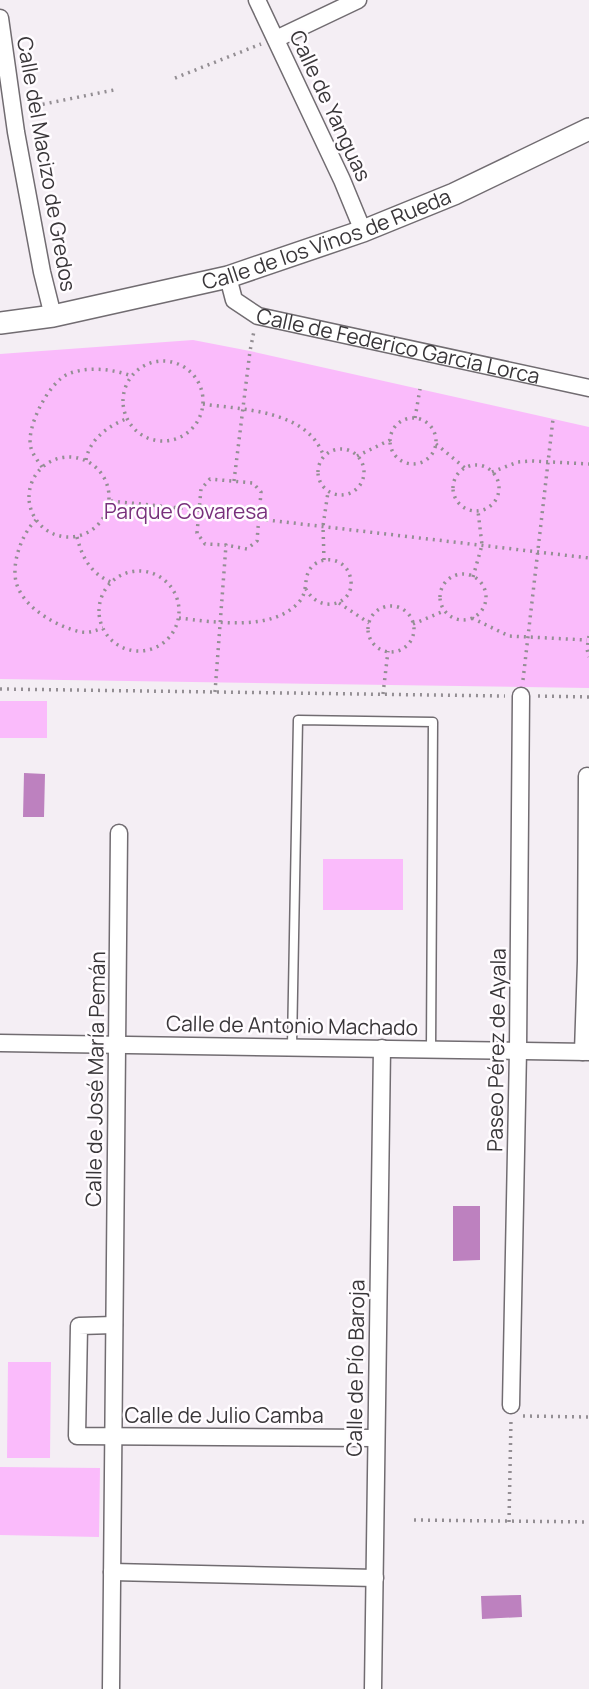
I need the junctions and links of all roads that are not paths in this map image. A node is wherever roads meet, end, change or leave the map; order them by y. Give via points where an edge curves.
1 (257, 0) edge
2 (358, 0) edge
3 (0, 18) edge
4 (276, 39) junction
5 (589, 129) edge
6 (363, 231) junction
7 (228, 277) junction
8 (53, 316) junction
9 (0, 323) edge
10 (589, 387) edge
11 (521, 696) road end
12 (587, 776) dead end
13 (119, 833) dead end
14 (587, 961) edge
15 (0, 1044) edge
16 (118, 1045) junction
17 (292, 1046) junction
18 (382, 1048) junction
19 (431, 1049) junction
20 (518, 1050) junction
21 (586, 1052) edge
22 (114, 1325) junction
23 (512, 1405) dead end
24 (114, 1436) junction
25 (376, 1438) junction
26 (112, 1572) junction
27 (375, 1578) junction
28 (110, 1689) edge
29 (373, 1689) edge

1 - 4 street, Calle de Yanguas
2 - 4 street
3 - 8 street, Calle del Macizo de Gredos
4 - 6 street, Calle de Yanguas
5 - 6 street, Calle de los Vinos de Rueda via 454,194
6 - 7 street, Calle de los Vinos de Rueda
7 - 8 street, Calle de los Vinos de Rueda
7 - 10 street, Calle de Federico García Lorca via 234,300 258,316
8 - 9 street
11 - 20 street, Paseo Pérez de Ayala
12 - 14 street, Calle de Antonio Machado
13 - 16 street, Calle de José María Pemán
14 - 21 street, Calle de Antonio Machado
15 - 16 street, Calle de Antonio Machado
16 - 17 street, Calle de Antonio Machado
16 - 22 street, Calle de José María Pemán
17 - 18 street, Calle de Antonio Machado
17 - 19 lane via 298,720 433,722
18 - 19 street, Calle de Antonio Machado
18 - 25 street, Calle de Pío Baroja
19 - 20 street, Calle de Antonio Machado
20 - 21 street, Calle de Antonio Machado
20 - 23 street, Paseo Pérez de Ayala
22 - 24 street, Calle de José María Pemán
22 - 24 street via 79,1326 77,1436
24 - 25 street, Calle de Julio Camba
24 - 26 street, Calle de José María Pemán
25 - 27 street, Calle de Pío Baroja
26 - 27 street
26 - 28 street, Calle de José María Pemán
27 - 29 street, Calle de Pío Baroja

